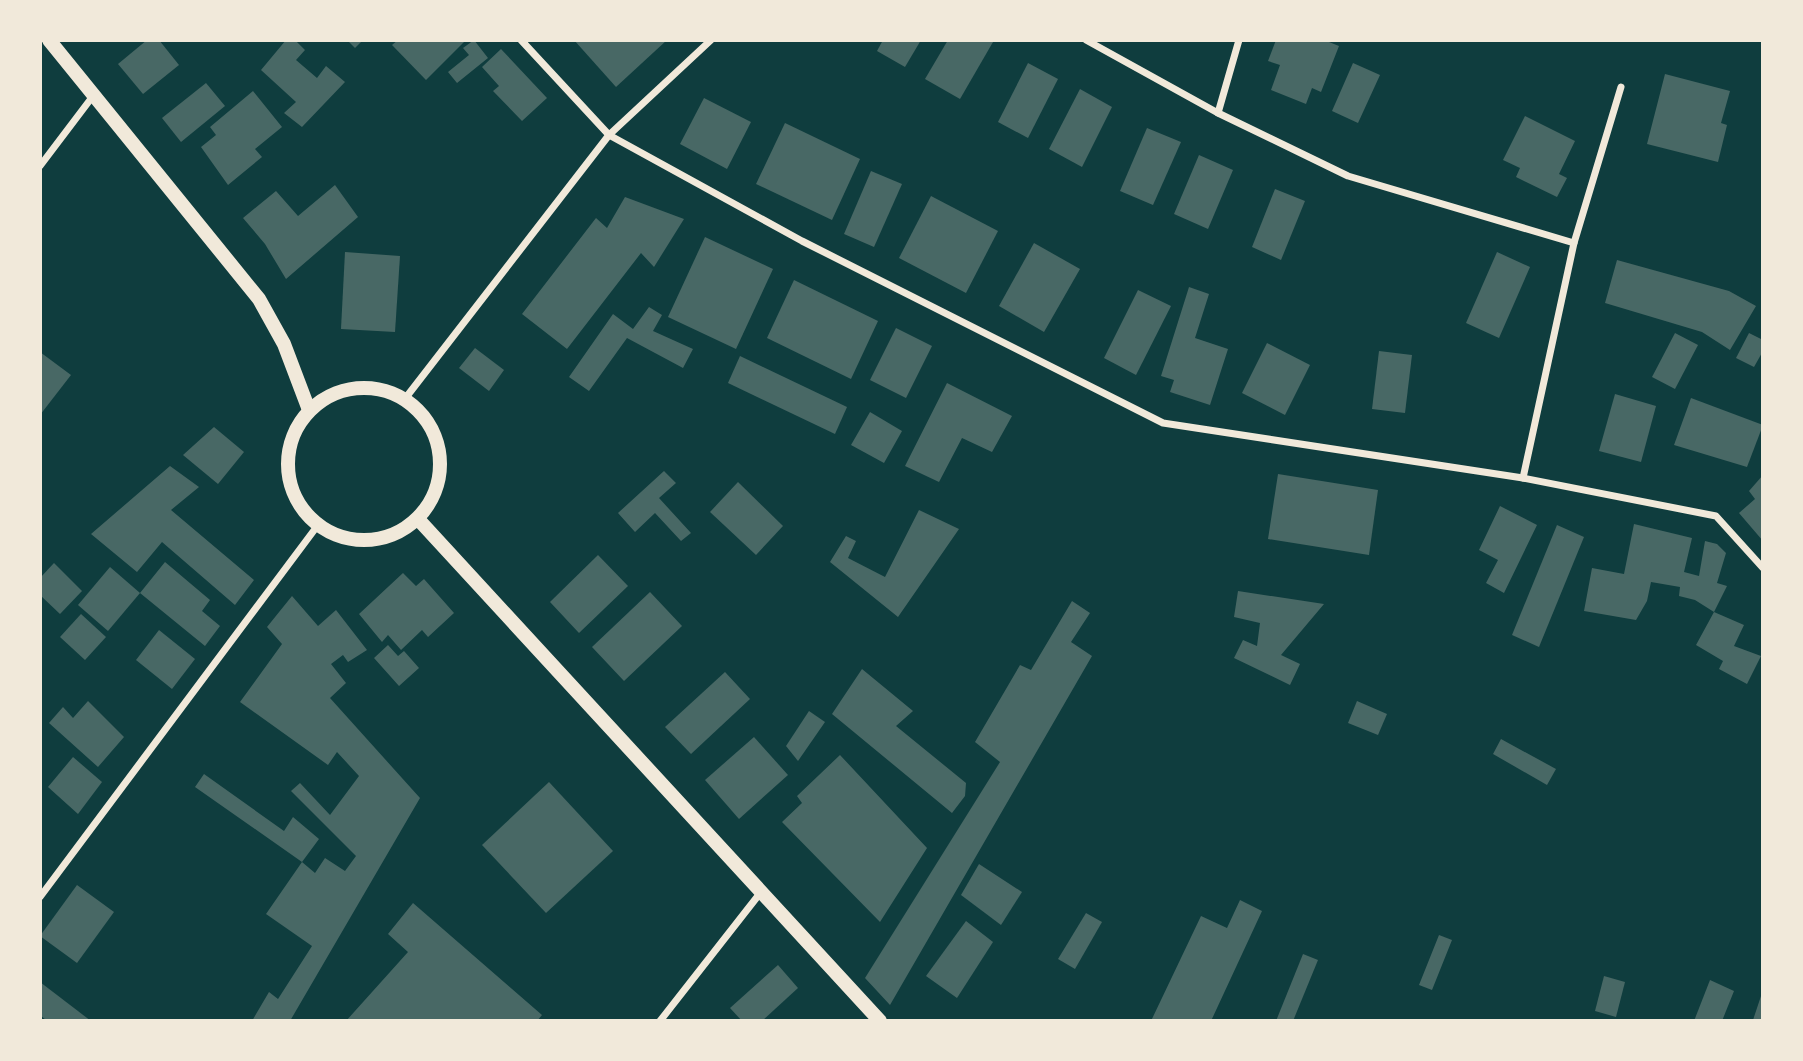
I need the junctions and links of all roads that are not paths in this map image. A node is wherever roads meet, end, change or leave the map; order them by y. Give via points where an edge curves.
1 (49, 40) edge
2 (521, 40) edge
3 (711, 40) edge
4 (1086, 40) edge
5 (1239, 40) edge
6 (1621, 88) dead end
7 (93, 96) junction
8 (1217, 113) junction
9 (608, 135) junction
10 (40, 166) edge
11 (1574, 243) junction
12 (404, 400) junction
13 (309, 410) junction
14 (1523, 478) junction
15 (418, 519) junction
16 (318, 525) junction
17 (1763, 568) edge
18 (761, 892) junction
19 (40, 897) edge
20 (660, 1021) edge
21 (880, 1021) edge

1 - 7 main road
2 - 9 street
3 - 9 street
4 - 8 street
5 - 8 street
6 - 11 street
7 - 10 street
7 - 13 main road via 259,299 284,344
8 - 11 street via 1348,176
9 - 12 street
9 - 14 street via 802,242 1163,423
11 - 14 street
12 - 13 main road via 376,388 357,387 335,393
12 - 15 main road via 431,426 439,448 435,493
13 - 16 main road via 290,444 287,468 298,503
14 - 17 street via 1716,516
15 - 16 main road via 396,535 377,540 338,537
15 - 18 main road
16 - 19 street
18 - 20 street
18 - 21 main road

